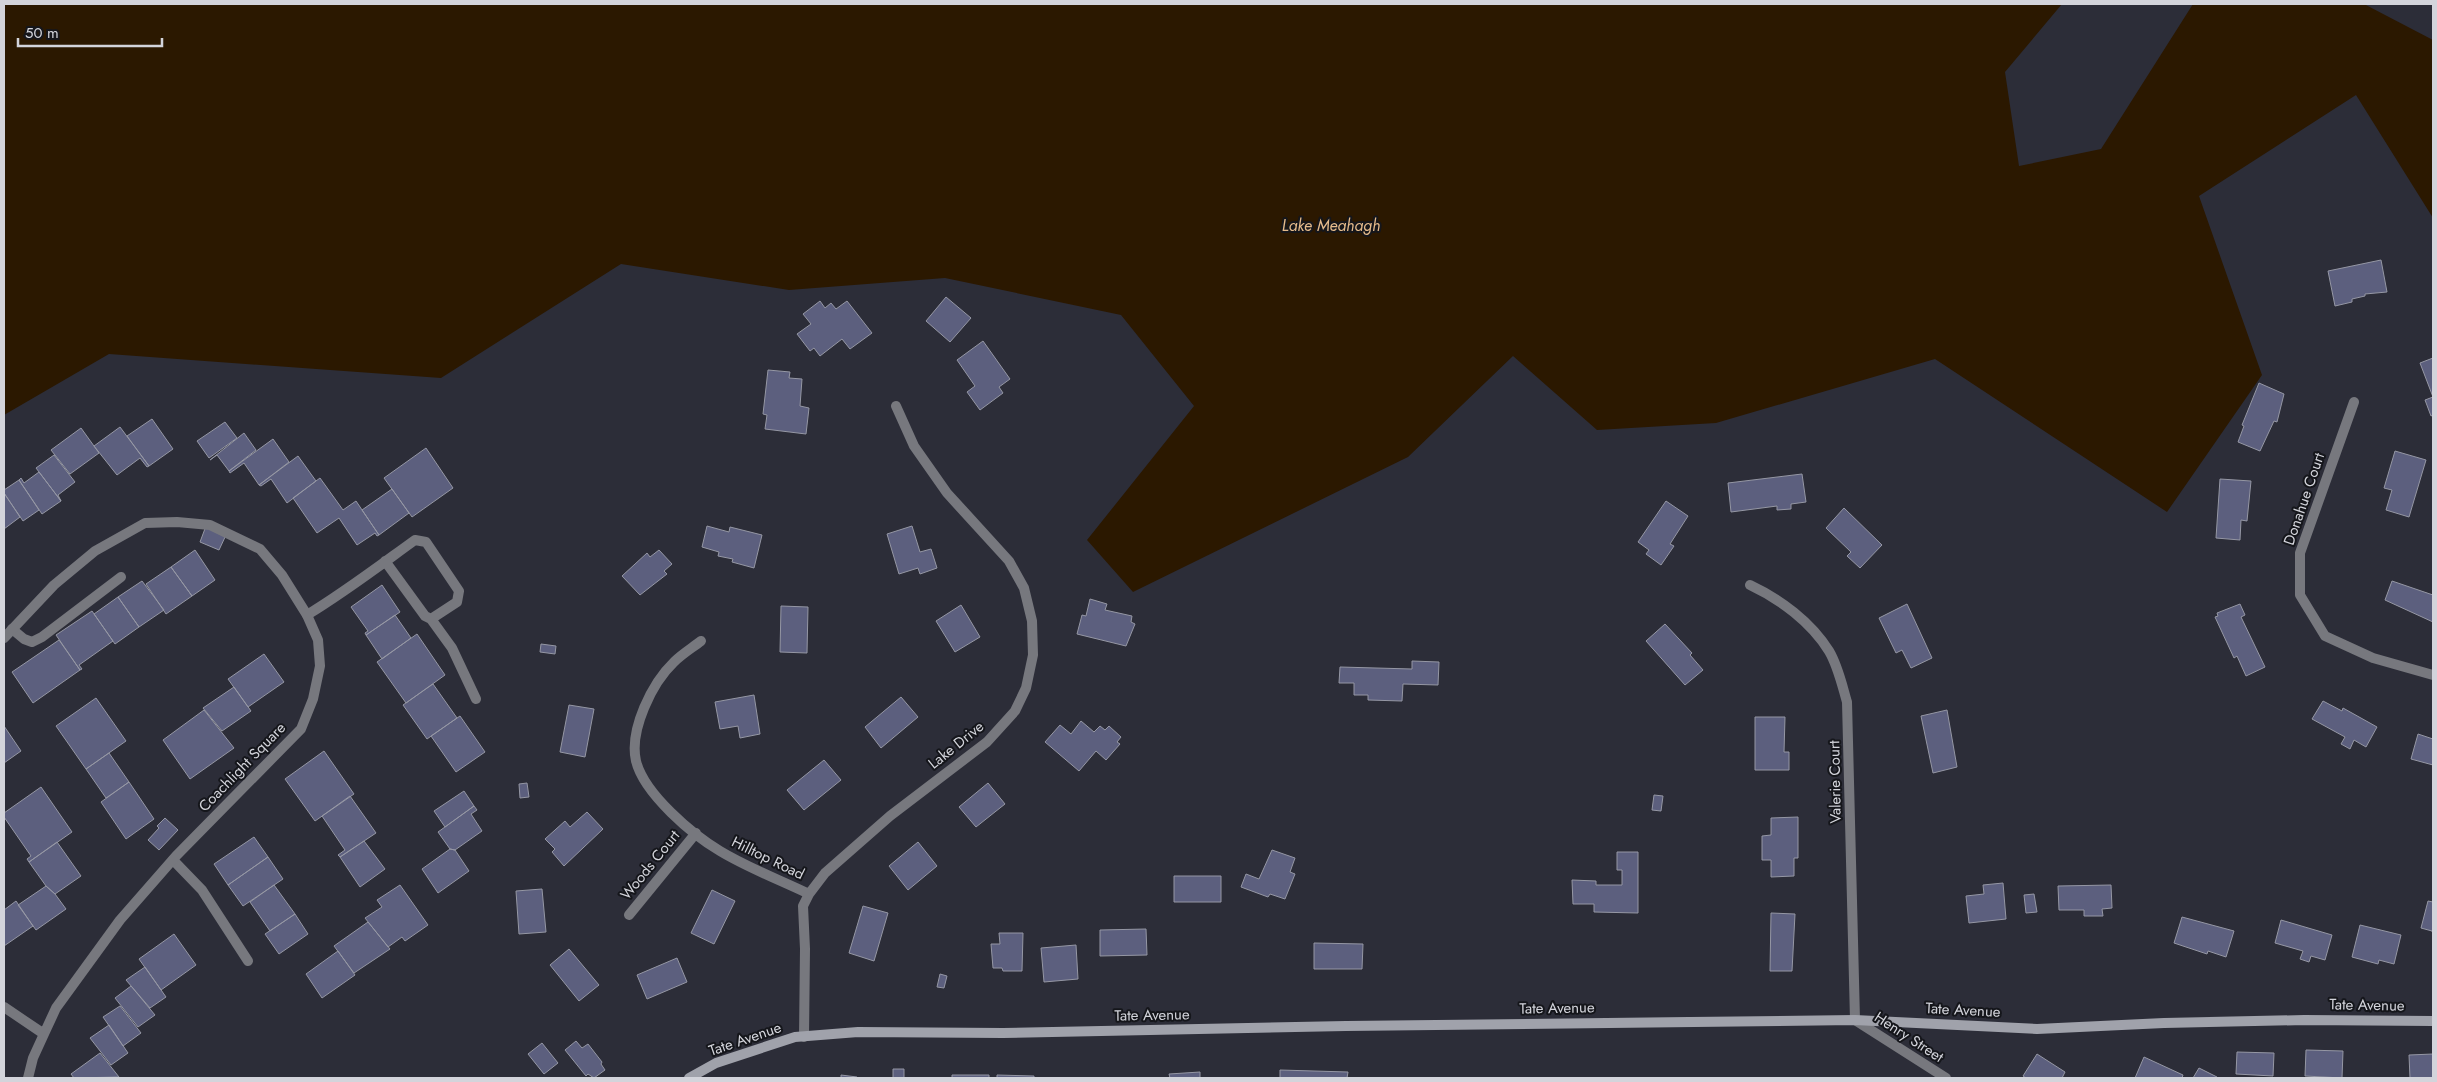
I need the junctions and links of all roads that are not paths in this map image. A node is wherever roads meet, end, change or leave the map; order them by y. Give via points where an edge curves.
1 (2354, 402) dead end
2 (896, 406) dead end
3 (386, 561) junction
4 (121, 577) dead end
5 (1750, 585) dead end
6 (307, 615) junction
7 (431, 619) junction
8 (12, 629) junction
9 (4, 638) edge
10 (701, 641) dead end
11 (2433, 675) edge
12 (476, 699) dead end
13 (696, 833) junction
14 (173, 860) junction
15 (809, 894) junction
16 (630, 915) dead end
17 (248, 961) dead end
18 (4, 1007) edge
19 (1855, 1020) junction
20 (2433, 1021) edge
21 (44, 1034) junction
22 (804, 1037) junction
23 (28, 1078) edge
24 (689, 1078) edge
25 (1946, 1078) edge

1 - 11 street, Donahue Court via 2300,553 2300,595 2325,636 2373,658
2 - 15 street, Lake Drive via 914,446 947,493 1009,561 1026,596 1032,621 1033,655 1026,688 1015,711 987,742 890,816 825,874
3 - 6 street via 346,592
3 - 7 street via 425,616
3 - 7 street via 415,540 426,542 459,591 457,602
4 - 8 street via 32,642
5 - 19 street, Valerie Court via 1772,596 1812,629 1829,651 1847,702
6 - 8 street, Coachlight Square via 282,574 260,550 210,525 153,523 145,524 95,551 54,585
6 - 14 street, Coachlight Square via 318,640 320,666 301,729
7 - 12 street via 452,648
8 - 9 street, Coachlight Square
10 - 13 street, Woods Court via 673,662 656,687 638,720 636,740 636,762 649,786 673,816
13 - 15 street, Hilltop Road via 720,851
13 - 16 street, Woods Court
14 - 17 street via 202,890
14 - 21 street, Coachlight Square via 120,920 56,1008
15 - 22 street, Hilltop Road via 803,906
18 - 21 street
19 - 20 street, Tate Avenue via 2038,1029 2304,1020
19 - 22 street, Tate Avenue via 1003,1033 858,1032
19 - 25 street, Henry Street
21 - 23 street, Coachlight Square
22 - 24 street, Tate Avenue via 794,1037 716,1063

